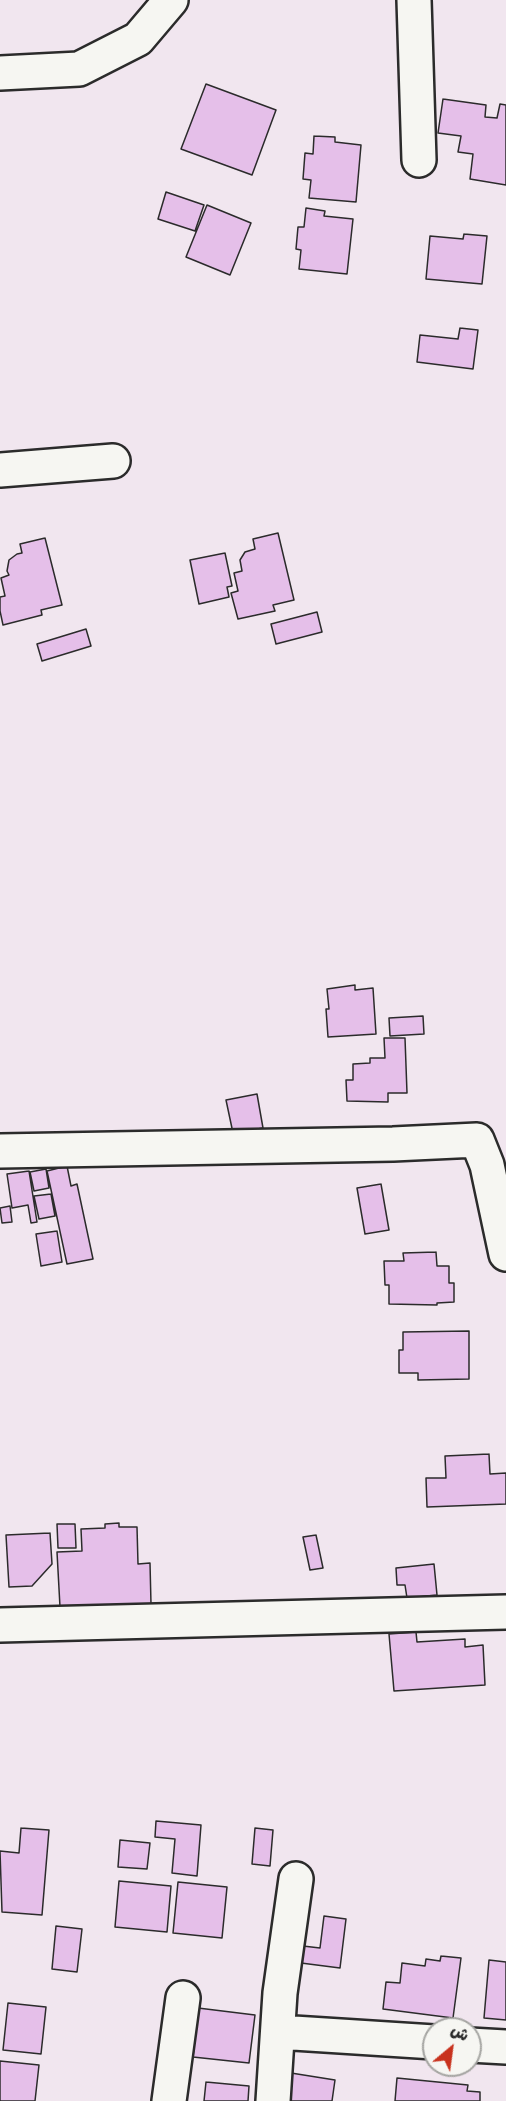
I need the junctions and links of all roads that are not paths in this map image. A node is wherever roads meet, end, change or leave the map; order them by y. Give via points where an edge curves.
1 (171, 0) edge
2 (414, 0) edge
3 (0, 73) edge
4 (419, 160) dead end
5 (113, 461) dead end
6 (0, 470) edge
7 (0, 1151) edge
8 (506, 1254) edge
9 (506, 1612) edge
10 (0, 1625) edge
11 (296, 1879) dead end
12 (183, 1998) dead end
13 (278, 2032) junction
14 (422, 2041) edge
15 (482, 2046) edge
16 (506, 2047) edge
17 (169, 2101) edge
18 (273, 2101) edge

1 - 3 street via 138,39 79,69
2 - 4 street
5 - 6 street
7 - 8 street via 477,1140 487,1165
9 - 10 street
11 - 13 street
12 - 17 street
13 - 14 street
13 - 18 street
15 - 16 street

